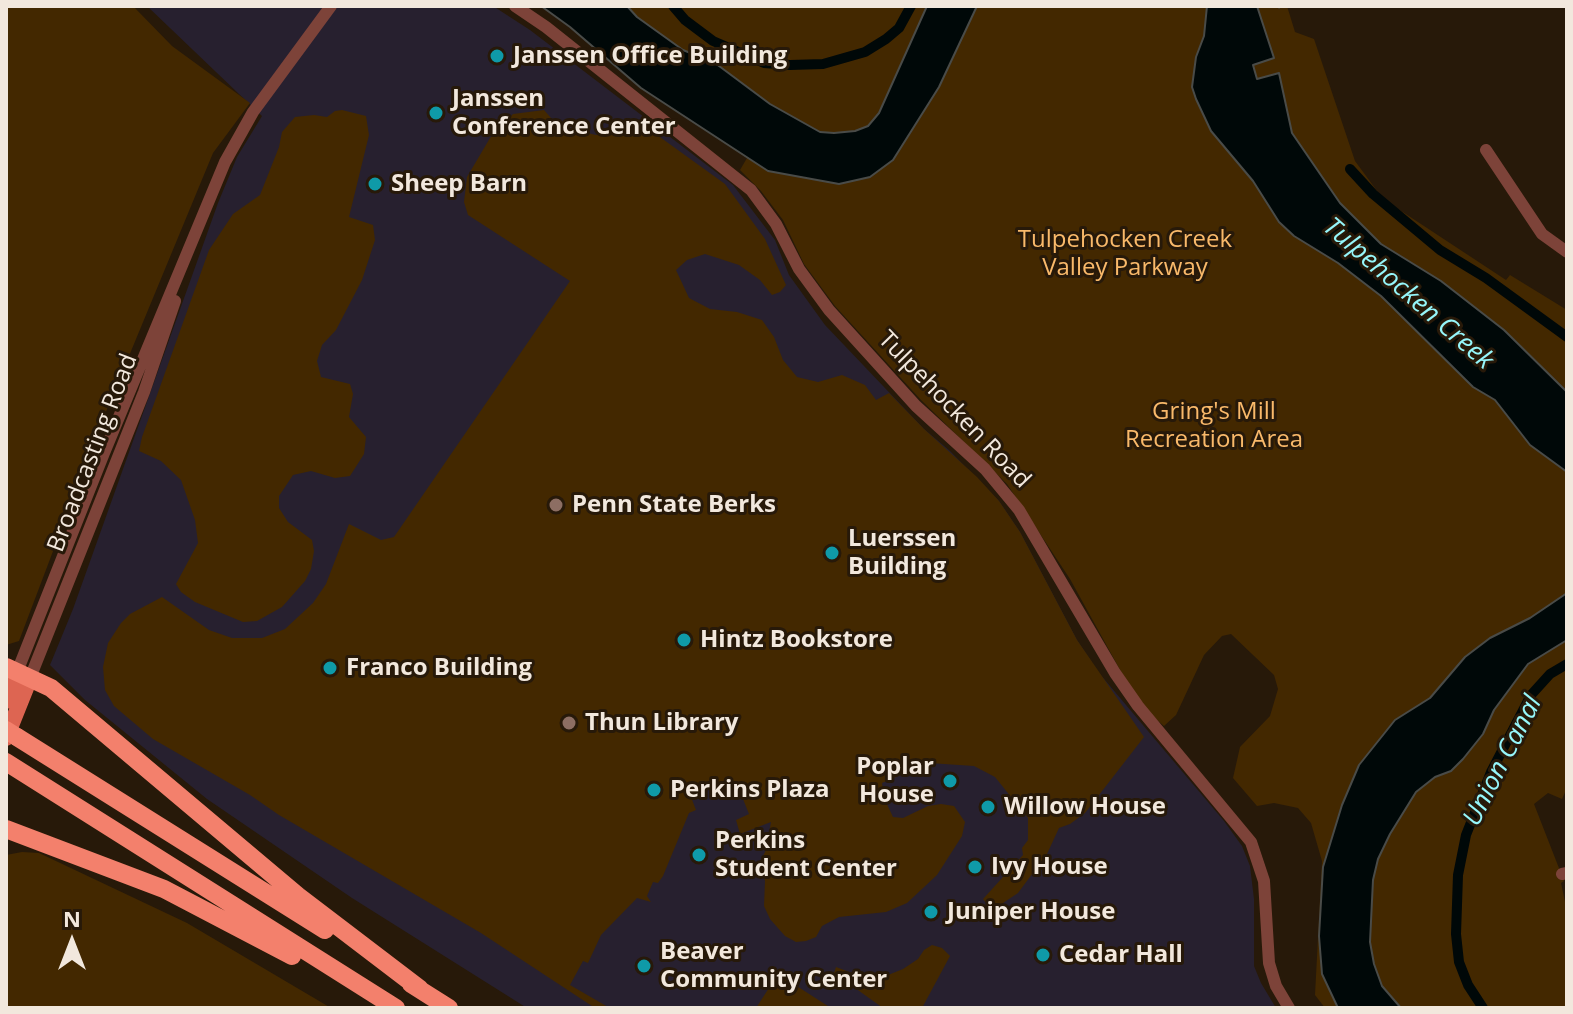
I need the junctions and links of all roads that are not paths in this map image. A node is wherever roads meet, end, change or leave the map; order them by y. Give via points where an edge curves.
1 (331, 6) edge
2 (515, 6) edge
3 (1486, 150) dead end
4 (1567, 252) edge
5 (18, 672) edge
6 (6, 701) edge
7 (10, 735) edge
8 (6, 762) edge
9 (6, 829) edge
10 (6, 842) edge
11 (46, 843) junction
12 (420, 989) junction
13 (387, 1008) edge
14 (396, 1008) edge
15 (449, 1008) edge
16 (1289, 1008) edge

1 - 5 street, Broadcasting Road via 236,140 144,392
2 - 16 street, Tulpehocken Road via 751,190 829,310 1019,510 1138,706 1251,842 1264,881 1269,963
3 - 4 street via 1542,234
5 - 6 main road, Broadcasting Road
5 - 7 main road, Broadcasting Road
5 - 12 highway via 51,688 298,896
7 - 12 highway
8 - 14 highway
9 - 11 highway
10 - 11 highway
11 - 13 highway via 164,889
12 - 15 highway

